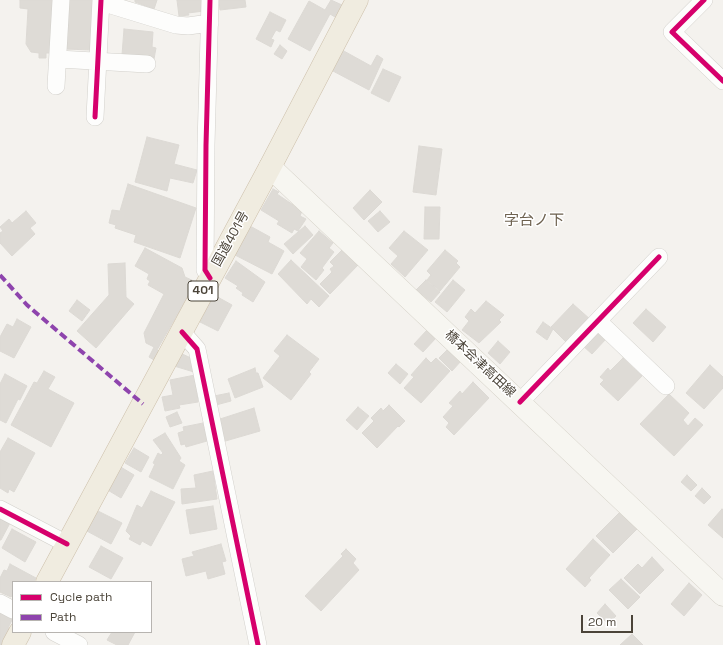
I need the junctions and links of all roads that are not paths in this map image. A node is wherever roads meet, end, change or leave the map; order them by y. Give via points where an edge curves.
1 (61, 0) edge
2 (210, 0) edge
3 (357, 0) edge
4 (704, 0) edge
5 (101, 1) edge
6 (210, 24) junction
7 (58, 59) junction
8 (98, 61) junction
9 (147, 64) dead end
10 (723, 81) edge
11 (56, 86) dead end
12 (95, 117) dead end
13 (270, 167) junction
14 (659, 257) dead end
15 (210, 278) junction
16 (598, 321) junction
17 (182, 332) junction
18 (666, 386) dead end
19 (520, 402) junction
20 (0, 509) edge
21 (67, 544) junction
22 (48, 581) edge
23 (723, 595) edge
24 (0, 603) edge
25 (12, 609) edge
26 (19, 633) edge
27 (56, 633) edge
28 (13, 645) edge
29 (79, 645) edge
30 (258, 645) edge

1 - 7 street
2 - 6 street
3 - 13 highway, 国道401号 / 401
4 - 10 street via 672,32
5 - 6 street via 176,25
5 - 8 street
6 - 15 street via 205,262 205,270
7 - 8 street
7 - 11 street
8 - 9 street
8 - 12 street
13 - 15 highway, 国道401号 / 401
13 - 19 main road, 橋本会津高田線
14 - 16 street
15 - 17 highway, 国道401号 / 401
16 - 18 street
16 - 19 street
17 - 21 highway, 国道401号 / 401
17 - 30 street via 197,349
19 - 23 main road, 橋本会津高田線
20 - 21 street
21 - 22 highway, 国道401号 / 401
24 - 25 street
26 - 28 highway
27 - 29 street

